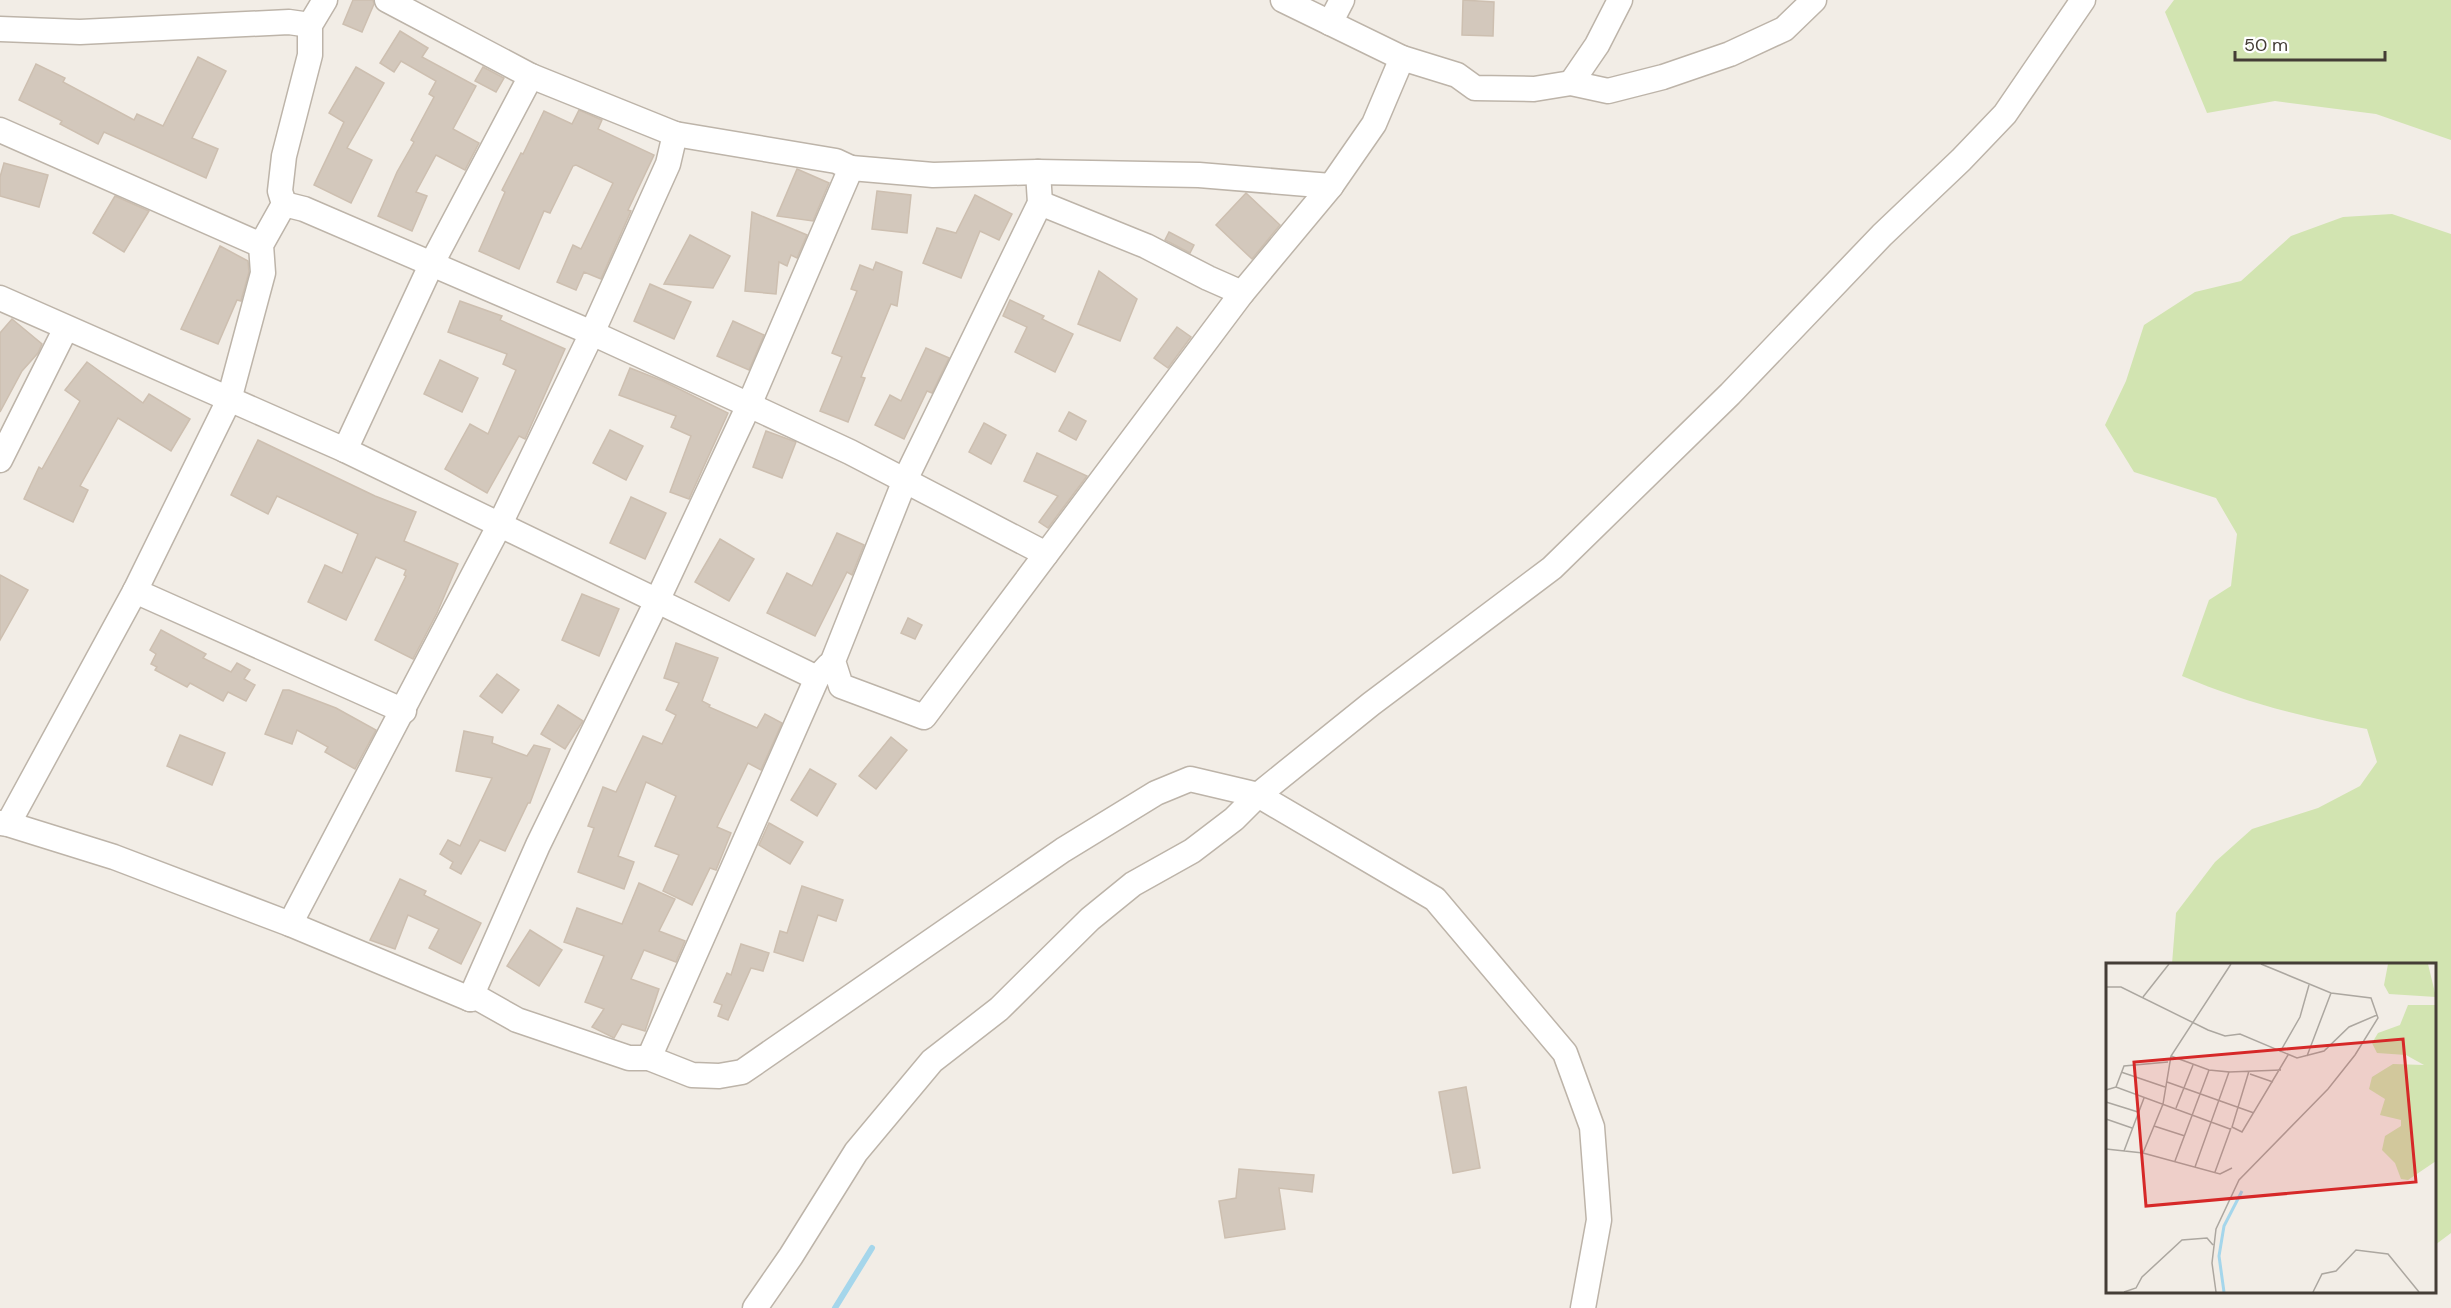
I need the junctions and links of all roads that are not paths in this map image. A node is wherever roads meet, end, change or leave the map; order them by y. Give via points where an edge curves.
1 (325, 0) edge
2 (387, 0) edge
3 (1283, 0) edge
4 (1342, 0) edge
5 (1620, 0) edge
6 (1814, 0) edge
7 (2083, 0) edge
8 (1330, 23) junction
9 (310, 25) junction
10 (0, 29) edge
11 (1402, 58) junction
12 (531, 76) junction
13 (1570, 83) junction
14 (0, 130) edge
15 (675, 134) junction
16 (852, 168) junction
17 (1038, 172) junction
18 (1331, 186) junction
19 (1040, 203) junction
20 (284, 204) junction
21 (261, 245) junction
22 (432, 263) junction
23 (1242, 293) junction
24 (0, 297) edge
25 (66, 328) junction
26 (592, 333) junction
27 (229, 400) junction
28 (749, 405) junction
29 (345, 450) junction
30 (0, 459) edge
31 (905, 480) junction
32 (499, 526) junction
33 (1046, 554) junction
34 (135, 591) junction
35 (657, 601) junction
36 (825, 670) junction
37 (404, 711) junction
38 (1258, 795) junction
39 (4, 824) edge
40 (291, 924) junction
41 (470, 999) junction
42 (649, 1058) junction
43 (755, 1308) edge
44 (1583, 1308) edge

1 - 9 street
2 - 12 street
3 - 8 street
4 - 8 street
5 - 13 street via 1597,45
6 - 13 street via 1785,29 1730,54 1663,77 1608,92
7 - 38 street via 2005,114 1730,394 1552,568
8 - 11 street
9 - 10 street via 289,22 80,32
9 - 20 street via 310,55 284,156 280,191
11 - 13 street via 1457,75 1475,88 1534,89
11 - 18 street via 1374,124
12 - 15 street
12 - 22 street
14 - 21 street
15 - 16 street via 836,161
15 - 26 street via 668,164
16 - 17 street via 933,175
16 - 28 street
17 - 18 street via 1200,175
17 - 19 street
18 - 23 street
19 - 23 street via 1146,246
19 - 31 street
20 - 21 street
20 - 22 street
21 - 27 street via 263,273
22 - 26 street
22 - 29 street
23 - 33 street
24 - 25 street
25 - 27 street
25 - 30 street
26 - 28 street
26 - 32 street
27 - 29 street
27 - 34 street
28 - 31 street
28 - 35 street
29 - 32 street
31 - 33 street
31 - 36 street
32 - 35 street
32 - 37 street
33 - 36 street via 924,717 841,686
34 - 37 street
34 - 39 street
35 - 36 street
35 - 41 street via 538,845
36 - 42 street
37 - 40 street
38 - 42 street via 1190,779 1156,793 1063,850 742,1072 692,1075
38 - 43 street via 1192,851 1133,884 1090,919 999,1009 932,1061 856,1152
38 - 44 street via 1435,898 1565,1053 1592,1127 1599,1220
39 - 40 street via 114,857
40 - 41 street
41 - 42 street via 478,998 517,1020 629,1058

